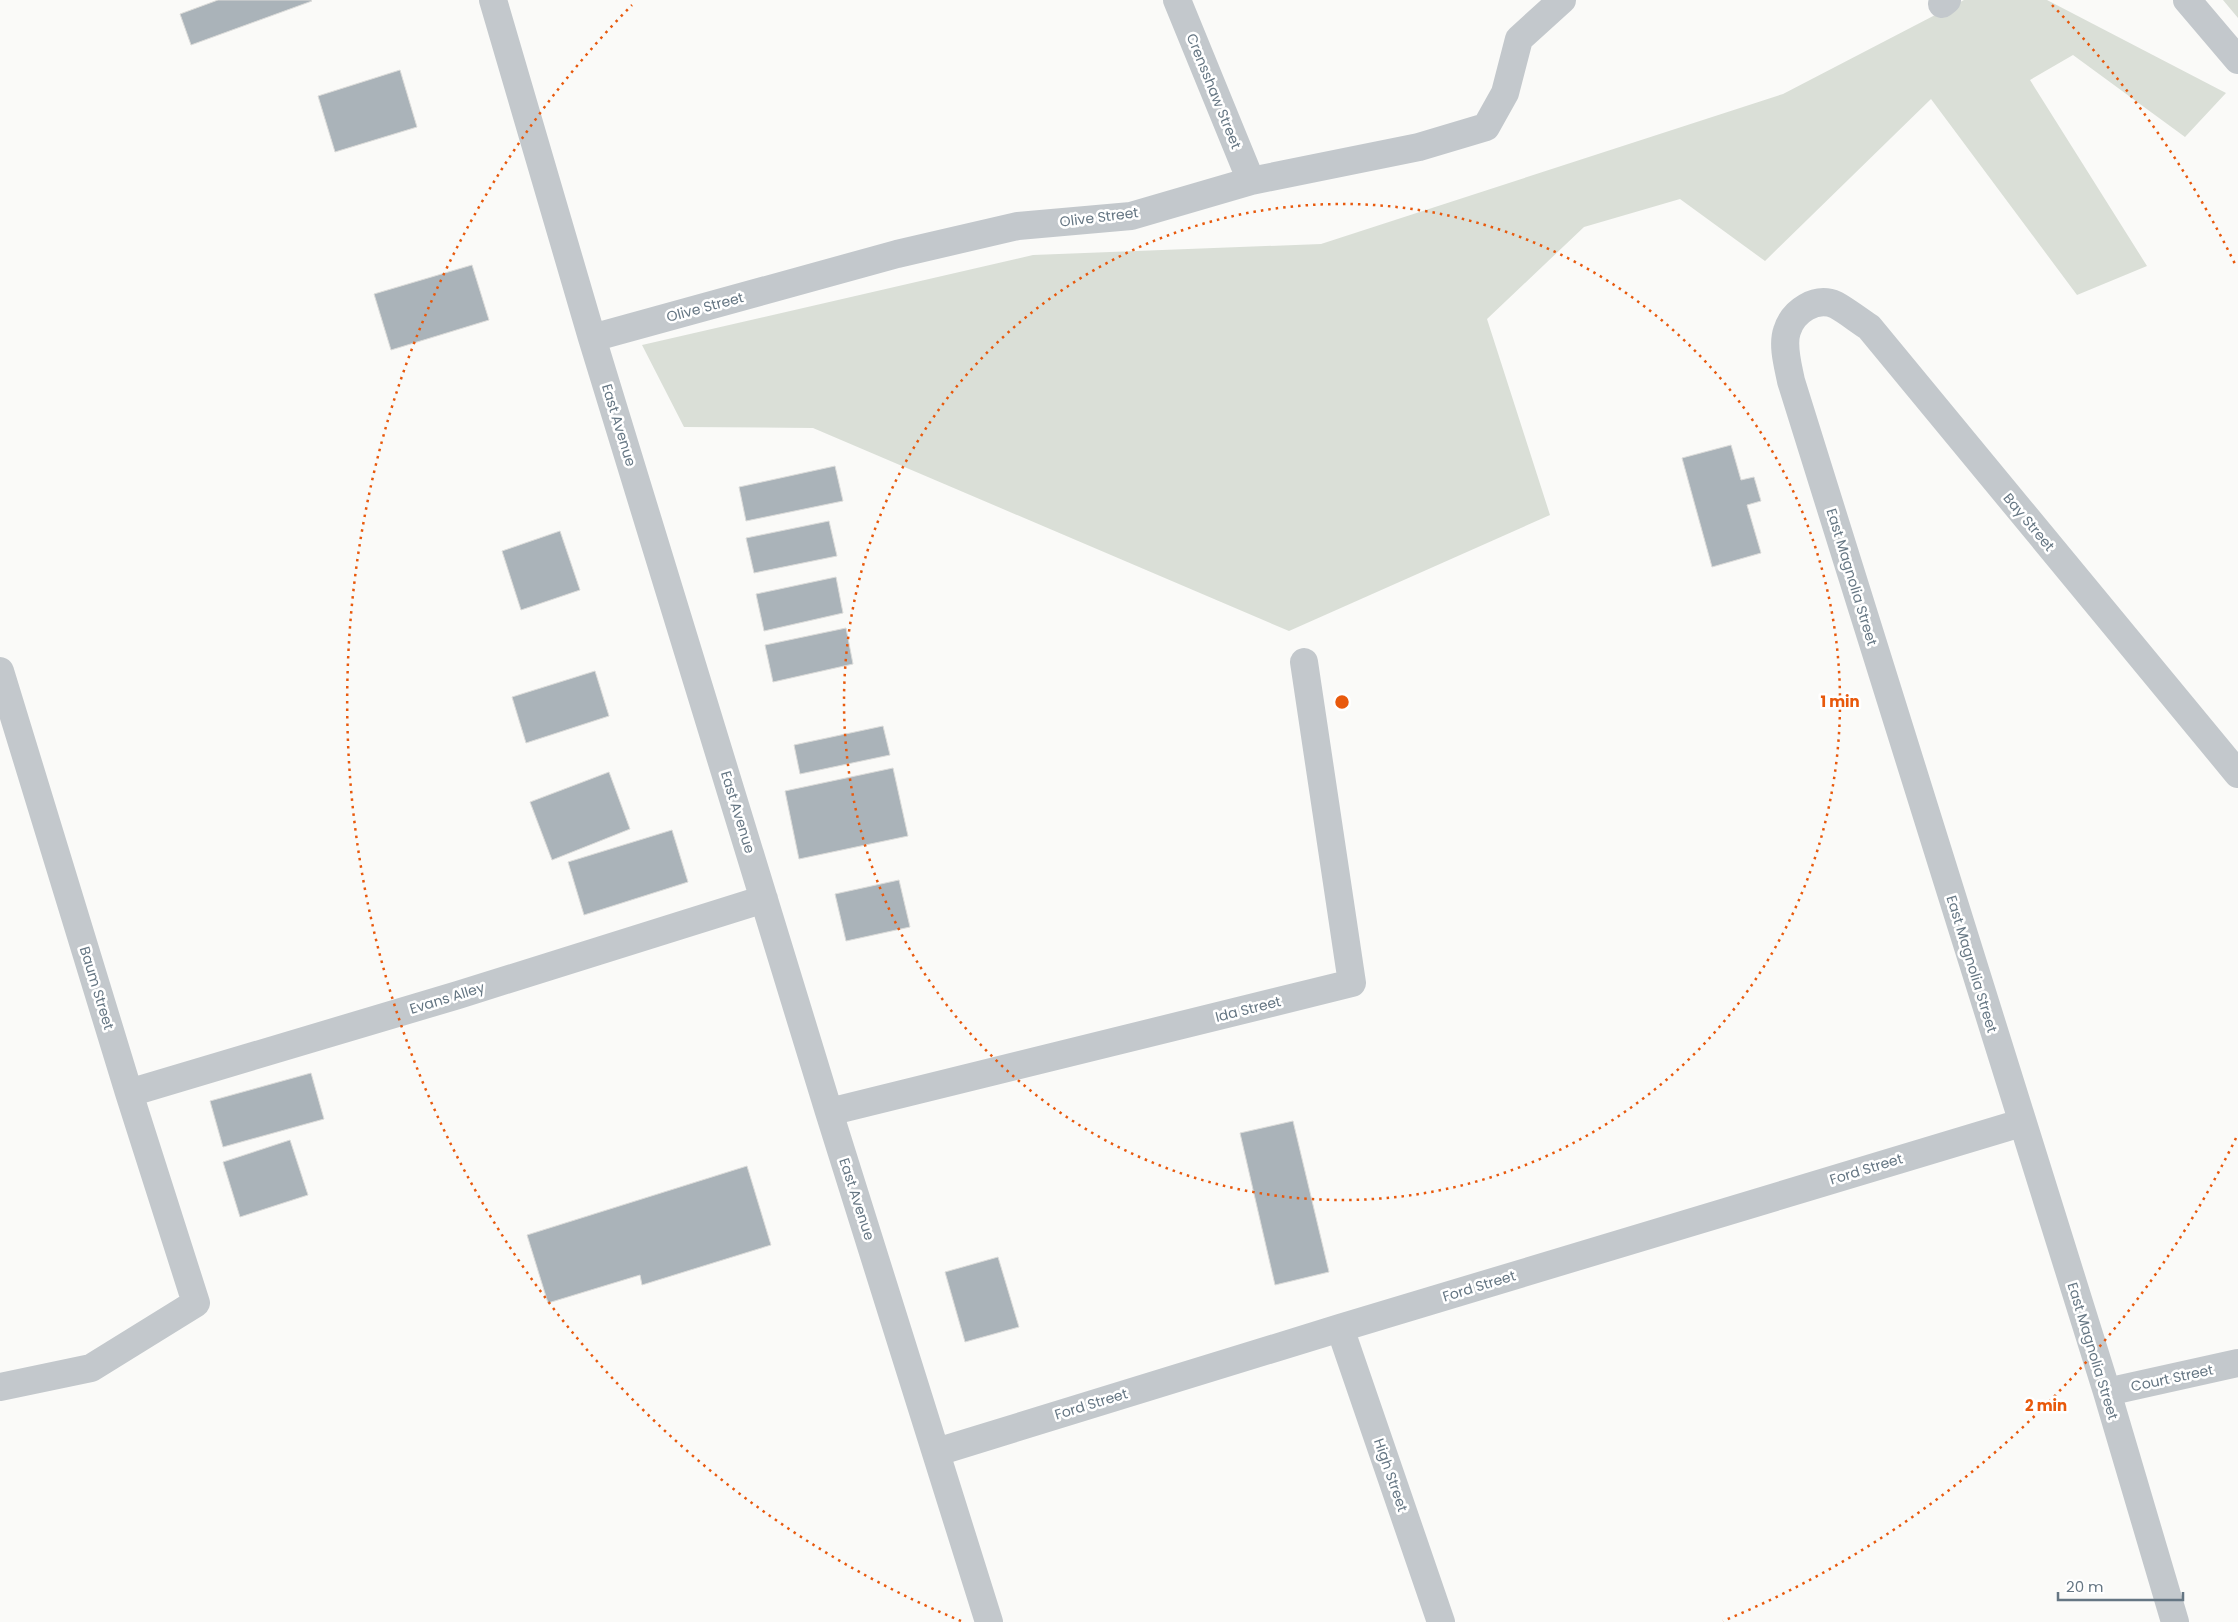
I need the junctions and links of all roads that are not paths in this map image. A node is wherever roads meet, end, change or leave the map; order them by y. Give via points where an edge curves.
1 (493, 0) edge
2 (1177, 0) edge
3 (1562, 0) edge
4 (2187, 0) edge
5 (2238, 60) edge
6 (1251, 182) junction
7 (1802, 308) joint
8 (592, 338) junction
9 (1304, 662) dead end
10 (0, 671) edge
11 (2238, 774) edge
12 (764, 899) junction
13 (129, 1092) junction
14 (829, 1112) junction
15 (2021, 1123) junction
16 (1340, 1328) junction
17 (2238, 1364) edge
18 (0, 1387) edge
19 (2107, 1392) junction
20 (936, 1452) junction
21 (989, 1622) edge
22 (1441, 1622) edge
23 (2175, 1622) edge

1 - 8 street, East Avenue
2 - 6 street, Crensshaw Street
3 - 6 street, Olive Street via 1519,39 1505,93 1486,127 1419,147
4 - 5 street
6 - 8 street, Olive Street via 1130,216 1018,226 897,254
7 - 11 street, Bay Street via 1820,302 1835,305 1868,327
7 - 15 street, East Magnolia Street via 1786,331 1791,381
8 - 12 street, East Avenue
9 - 14 street, Ida Street via 1352,983
10 - 13 street, Baum Street
12 - 13 street, Evans Alley via 449,998
12 - 14 street, East Avenue
13 - 18 street, Baum Street via 196,1304 91,1368
14 - 20 street, East Avenue
15 - 16 street, Ford Street
15 - 19 street, East Magnolia Street
16 - 20 street, Ford Street
16 - 22 street, High Street
17 - 19 street, Court Street
19 - 23 street, East Magnolia Street
20 - 21 street, East Avenue

